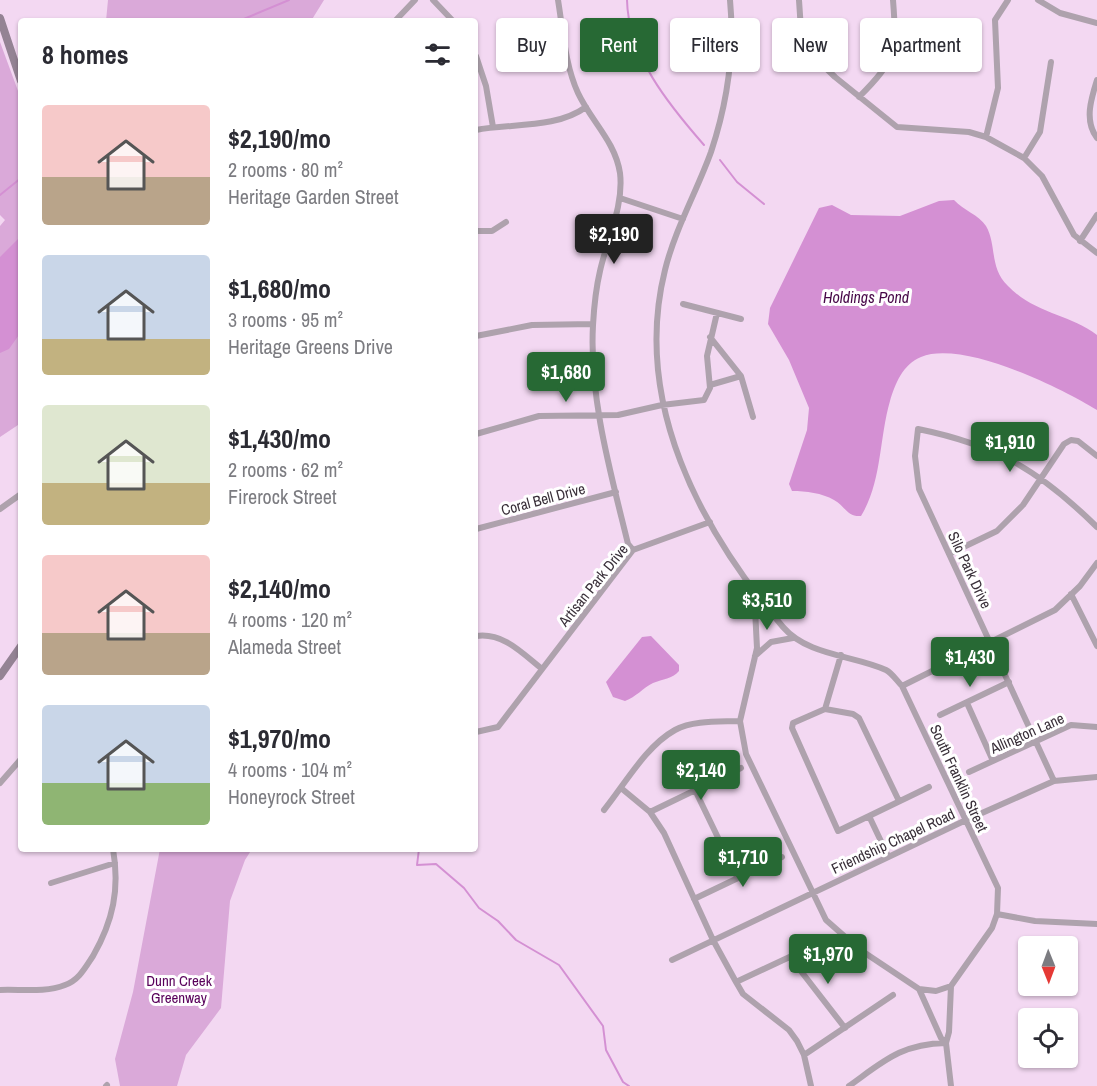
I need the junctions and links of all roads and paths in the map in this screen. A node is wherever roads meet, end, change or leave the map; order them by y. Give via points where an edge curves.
1 (416, 0) edge
2 (433, 0) edge
3 (558, 0) edge
4 (730, 0) edge
5 (799, 0) edge
6 (893, 0) edge
7 (1008, 0) edge
8 (1038, 0) edge
9 (0, 18) edge
10 (398, 18) edge
11 (450, 18) edge
12 (1097, 23) edge
13 (478, 62) edge
14 (1051, 62) dead end
15 (18, 72) edge
16 (1097, 80) edge
17 (859, 97) junction
18 (586, 107) junction
19 (1090, 117) junction
20 (1097, 123) edge
21 (493, 127) junction
22 (478, 130) edge
23 (986, 137) junction
24 (1097, 138) edge
25 (1024, 158) junction
26 (620, 198) junction
27 (1097, 215) edge
28 (683, 219) junction
29 (506, 222) dead end
30 (478, 231) edge
31 (1080, 241) junction
32 (1097, 253) edge
33 (683, 304) dead end
34 (717, 313) junction
35 (741, 319) dead end
36 (593, 324) junction
37 (478, 336) edge
38 (710, 337) junction
39 (741, 376) junction
40 (710, 385) junction
41 (662, 405) junction
42 (600, 415) junction
43 (753, 417) dead end
44 (478, 433) edge
45 (1097, 456) edge
46 (1042, 478) junction
47 (616, 492) junction
48 (18, 496) edge
49 (0, 509) edge
50 (710, 522) junction
51 (1097, 527) edge
52 (478, 528) edge
53 (633, 550) junction
54 (949, 554) junction
55 (1097, 562) edge
56 (754, 589) junction
57 (1071, 594) junction
58 (478, 636) edge
59 (793, 638) junction
60 (1095, 638) edge
61 (991, 642) junction
62 (1097, 646) edge
63 (18, 650) edge
64 (841, 655) junction
65 (755, 656) junction
66 (542, 669) junction
67 (0, 676) edge
68 (1009, 682) junction
69 (902, 686) junction
70 (967, 703) junction
71 (825, 709) junction
72 (940, 715) dead end
73 (740, 721) junction
74 (1097, 727) edge
75 (478, 732) edge
76 (1036, 741) junction
77 (993, 761) junction
78 (18, 762) edge
79 (741, 768) dead end
80 (969, 772) dead end
81 (1097, 777) edge
82 (1054, 781) junction
83 (0, 783) edge
84 (929, 787) dead end
85 (621, 788) junction
86 (695, 790) junction
87 (899, 801) junction
88 (604, 810) dead end
89 (650, 812) junction
90 (869, 816) junction
91 (964, 821) junction
92 (113, 852) edge
93 (888, 856) junction
94 (782, 857) dead end
95 (115, 863) junction
96 (737, 878) junction
97 (51, 883) dead end
98 (812, 892) junction
99 (694, 899) junction
100 (998, 914) junction
101 (1097, 923) edge
102 (713, 940) junction
103 (826, 940) dead end
104 (790, 957) junction
105 (672, 960) dead end
106 (736, 982) junction
107 (951, 986) junction
108 (919, 989) junction
109 (0, 990) edge
110 (893, 995) dead end
111 (845, 1028) junction
112 (946, 1043) junction
113 (804, 1055) junction
114 (811, 1086) edge
115 (849, 1086) edge
116 (951, 1086) edge

1 - 10 street
2 - 11 street
3 - 18 street via 570,68
4 - 28 street, South Franklin Street via 731,74 710,153
5 - 17 street via 802,45
6 - 17 street via 895,46 890,61
7 - 23 street via 995,20 998,88
8 - 12 street via 1060,13
9 - 15 main road
13 - 21 street
14 - 25 street via 1040,132
16 - 19 street
17 - 23 street via 897,127 969,132
18 - 21 street via 542,122
18 - 26 street via 616,155
19 - 20 street
19 - 24 street
21 - 22 street
23 - 25 street
25 - 31 street via 1042,176
26 - 28 street
26 - 36 street via 600,272
27 - 31 street
28 - 41 street, South Franklin Street via 665,270 658,313 656,347
29 - 30 street via 492,231
31 - 32 street
33 - 34 street
34 - 35 street
34 - 38 street
36 - 37 street via 532,325
36 - 42 street
38 - 39 street
38 - 40 street
39 - 40 street
39 - 43 street
40 - 41 street via 704,400
41 - 42 street
41 - 50 street, South Franklin Street via 678,459
42 - 44 street via 539,416
42 - 47 street
45 - 46 street via 1071,440 1064,444
46 - 51 street
46 - 54 street via 997,531
46 - 54 street, Silo Park Drive via 970,440 918,429 915,456 919,489
47 - 52 street, Coral Bell Drive
47 - 53 street via 628,544
48 - 49 street
50 - 53 street, Artisan Park Drive
50 - 56 street, South Franklin Street
53 - 66 street, Artisan Park Drive
54 - 61 street, Silo Park Drive
55 - 57 street
56 - 59 street, South Franklin Street
56 - 65 street
57 - 60 street
57 - 61 street via 1055,610
58 - 66 street via 487,634 508,642
59 - 64 street, South Franklin Street
59 - 65 street via 771,642
60 - 62 street
61 - 68 street, Silo Park Drive
61 - 69 street
63 - 67 main road
64 - 69 street, South Franklin Street via 888,671
64 - 71 street
65 - 73 street
66 - 75 street, Artisan Park Drive via 498,727
68 - 70 street
68 - 76 street, Silo Park Drive
69 - 91 street, South Franklin Street
70 - 72 street
70 - 77 street
71 - 87 street via 859,718
71 - 90 street via 793,723 793,732 838,831
73 - 85 street via 706,722 676,730 657,745
73 - 98 street via 746,754
74 - 76 street, Allington Lane via 1071,725
76 - 77 street, Allington Lane
76 - 82 street, Silo Park Drive
77 - 80 street, Allington Lane
78 - 83 street
79 - 86 street
81 - 82 street, Friendship Chapel Road
82 - 91 street, Friendship Chapel Road
84 - 87 street
85 - 88 street
85 - 89 street
86 - 89 street
86 - 96 street
87 - 90 street
89 - 99 street via 664,833
90 - 93 street
91 - 93 street, Friendship Chapel Road
91 - 100 street, South Franklin Street via 998,888
92 - 95 street
93 - 98 street, Friendship Chapel Road
94 - 96 street
95 - 97 street
95 - 109 street via 113,912 83,971 56,988
96 - 99 street
98 - 102 street, Friendship Chapel Road
98 - 108 street via 826,920
99 - 102 street
100 - 101 street via 1035,921
100 - 107 street via 993,928
102 - 105 street, Friendship Chapel Road
102 - 106 street
103 - 104 street
104 - 106 street
104 - 111 street
106 - 113 street via 743,994 789,1030
107 - 108 street via 936,991
107 - 112 street
108 - 112 street via 940,1038
110 - 111 street
111 - 113 street
112 - 115 street via 895,1053
112 - 116 street
113 - 114 street

